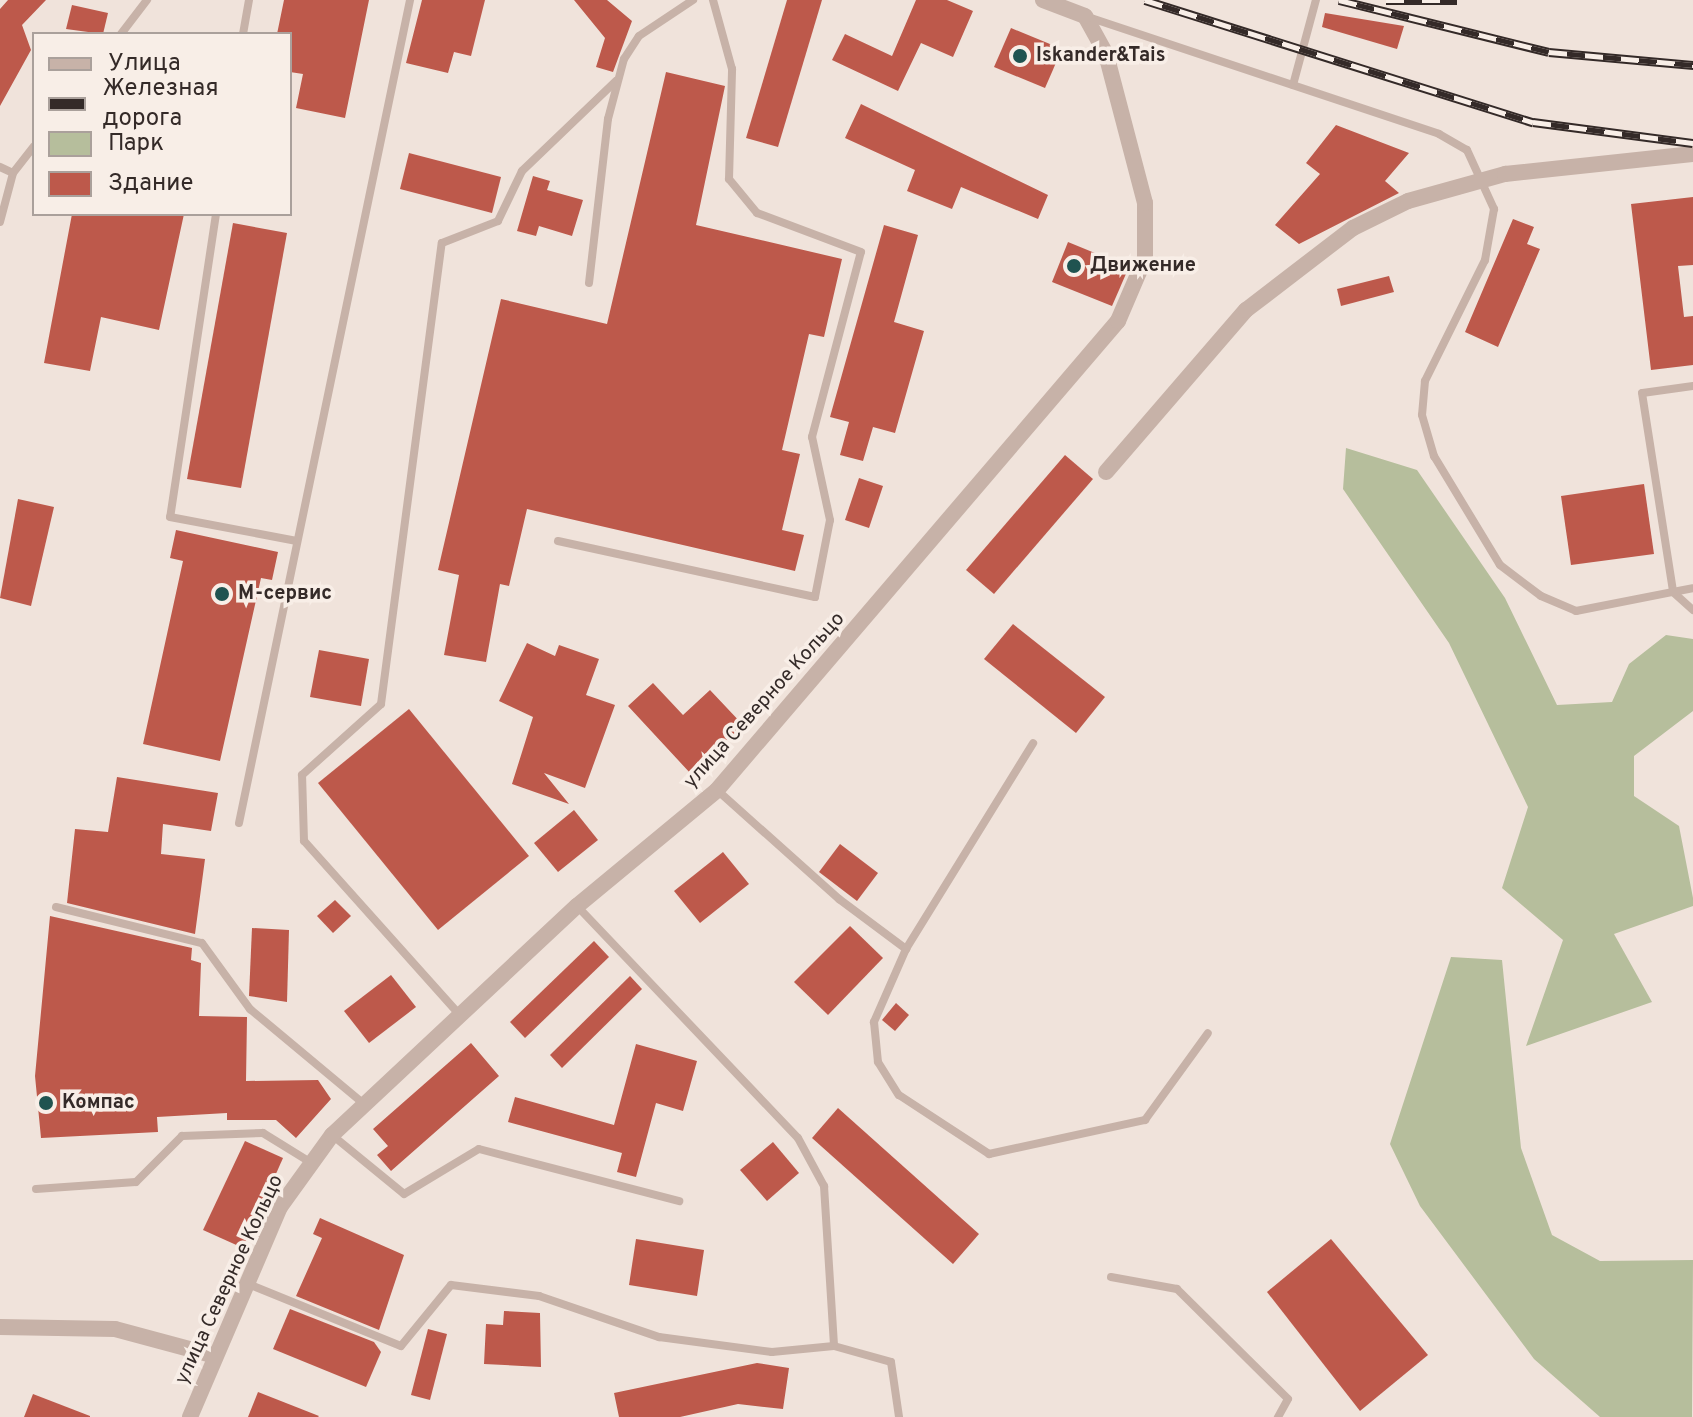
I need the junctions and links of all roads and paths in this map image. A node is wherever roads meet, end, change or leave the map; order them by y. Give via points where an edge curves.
1 (147, 0) edge
2 (249, 0) edge
3 (410, 0) edge
4 (693, 0) edge
5 (713, 0) edge
6 (1043, 0) edge
7 (1316, 0) edge
8 (1085, 16) junction
9 (123, 32) edge
10 (243, 32) edge
11 (616, 81) junction
12 (1293, 85) junction
13 (32, 149) edge
14 (1693, 154) edge
15 (0, 167) edge
16 (13, 173) junction
17 (1486, 179) junction
18 (216, 216) edge
19 (0, 222) edge
20 (589, 283) dead end
21 (1693, 386) edge
22 (1106, 472) dead end
23 (297, 541) junction
24 (558, 541) dead end
25 (1693, 588) edge
26 (1673, 592) junction
27 (1693, 610) edge
28 (1033, 743) dead end
29 (717, 790) junction
30 (239, 823) dead end
31 (577, 906) junction
32 (56, 907) dead end
33 (906, 949) junction
34 (458, 1013) junction
35 (1208, 1033) dead end
36 (364, 1104) junction
37 (332, 1135) junction
38 (310, 1162) junction
39 (36, 1189) dead end
40 (679, 1201) dead end
41 (1111, 1277) dead end
42 (247, 1284) junction
43 (0, 1327) edge
44 (834, 1346) junction
45 (215, 1356) junction
46 (190, 1417) edge
47 (899, 1417) edge
48 (1278, 1417) edge

1 - 9 lane
2 - 10 lane
3 - 23 lane
4 - 11 lane via 633,42
5 - 24 lane via 732,69 729,179 757,213 861,252 812,437 830,520 815,597
6 - 8 street
7 - 12 lane
8 - 12 lane
8 - 29 street, улица Северное Кольцо via 1113,70 1145,203 1147,240 1131,299
11 - 20 lane
11 - 34 lane via 522,171 498,221 442,243 381,704 302,775 304,841
12 - 17 lane via 1455,141
13 - 16 lane
14 - 17 street
15 - 16 lane
16 - 19 lane
17 - 22 street via 1380,214 1296,266 1246,310
17 - 26 lane via 1494,209 1490,243 1425,381 1427,443 1462,512 1500,565 1541,596 1576,611
18 - 23 lane via 170,517
21 - 26 lane via 1642,393
23 - 30 lane
25 - 26 lane
26 - 27 lane
28 - 33 lane
29 - 31 street, улица Северное Кольцо
29 - 33 lane
31 - 34 street, улица Северное Кольцо
31 - 44 lane via 798,1138 824,1186
32 - 36 lane via 202,943 250,1009
33 - 35 lane via 874,1022 878,1062 899,1095 989,1154 1145,1120
34 - 36 street, улица Северное Кольцо
36 - 37 street, улица Северное Кольцо
37 - 38 street, улица Северное Кольцо
37 - 40 lane via 404,1194 479,1149
38 - 39 lane via 263,1133 182,1136 136,1182
38 - 42 street, улица Северное Кольцо via 280,1207
41 - 48 lane via 1177,1289 1288,1399
42 - 44 lane via 401,1346 451,1285 539,1296 659,1337 772,1352
42 - 45 street, улица Северное Кольцо
43 - 45 street via 115,1329
44 - 47 lane via 891,1362
45 - 46 street, улица Северное Кольцо

